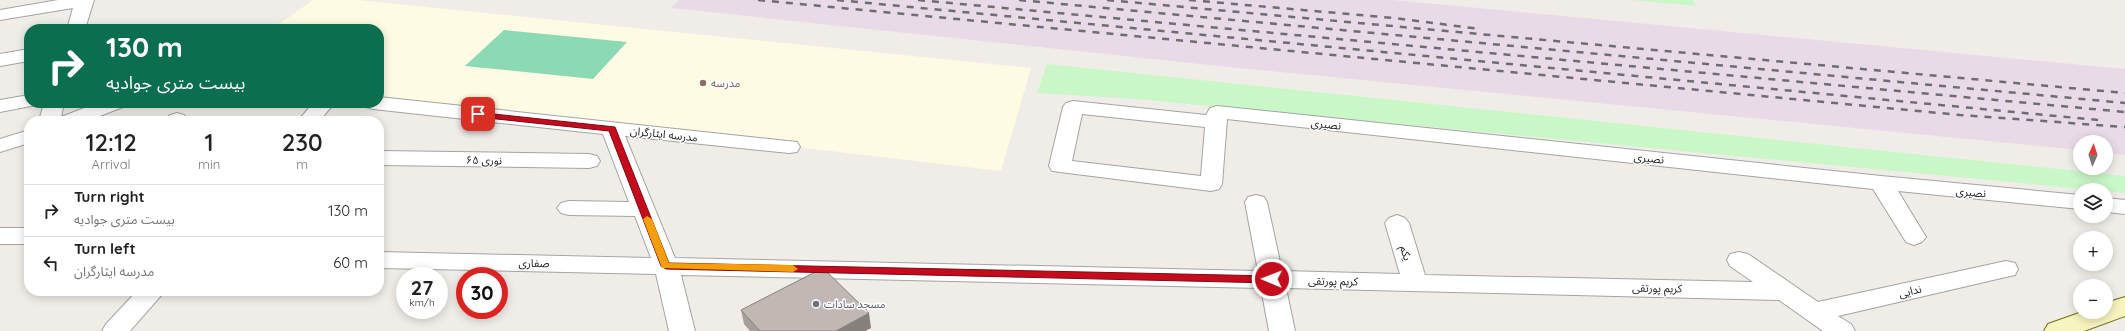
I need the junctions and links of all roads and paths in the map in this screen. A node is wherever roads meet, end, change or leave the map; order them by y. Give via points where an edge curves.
1 (85, 0) edge
2 (0, 15) edge
3 (78, 24) edge
4 (24, 56) edge
5 (0, 60) edge
6 (24, 102) edge
7 (384, 104) edge
8 (0, 106) edge
9 (103, 108) edge
10 (81, 116) edge
11 (1217, 117) junction
12 (612, 129) junction
13 (24, 138) edge
14 (0, 146) edge
15 (789, 147) dead end
16 (384, 158) edge
17 (589, 161) dead end
18 (1881, 183) junction
19 (2073, 201) edge
20 (1256, 202) dead end
21 (2113, 206) edge
22 (2125, 207) edge
23 (569, 208) dead end
24 (643, 208) junction
25 (1397, 224) dead end
26 (0, 236) edge
27 (24, 236) edge
28 (1914, 237) dead end
29 (384, 260) edge
30 (1739, 260) dead end
31 (666, 266) junction
32 (2006, 269) dead end
33 (1272, 279) junction
34 (1415, 283) junction
35 (1784, 291) junction
36 (147, 296) edge
37 (2125, 306) edge
38 (1814, 312) junction
39 (115, 331) edge
40 (682, 331) edge
41 (1282, 331) edge
42 (1842, 331) edge
43 (2057, 331) edge

1 - 2 street
1 - 3 street
4 - 5 street
6 - 8 street
7 - 12 street, مدرسه ایثارگران
9 - 10 street
11 - 11 street, نصیری via 1073,107 1060,166 1211,184
11 - 18 street, نصیری
12 - 15 street, مدرسه ایثارگران
12 - 24 street
13 - 14 street
16 - 17 street, نوری ۶۵
18 - 19 street, نصیری
18 - 28 street
20 - 33 street
21 - 22 street
23 - 24 street
24 - 31 street
25 - 34 street, یکم
26 - 27 street
29 - 31 street, صفاری
30 - 35 street
31 - 33 street, کریم پورتقی
31 - 40 street
32 - 38 street, ندایی
33 - 34 street, کریم پورتقی
33 - 41 street
34 - 35 street, کریم پورتقی
35 - 38 street
36 - 39 street
37 - 43 main road
38 - 42 street

